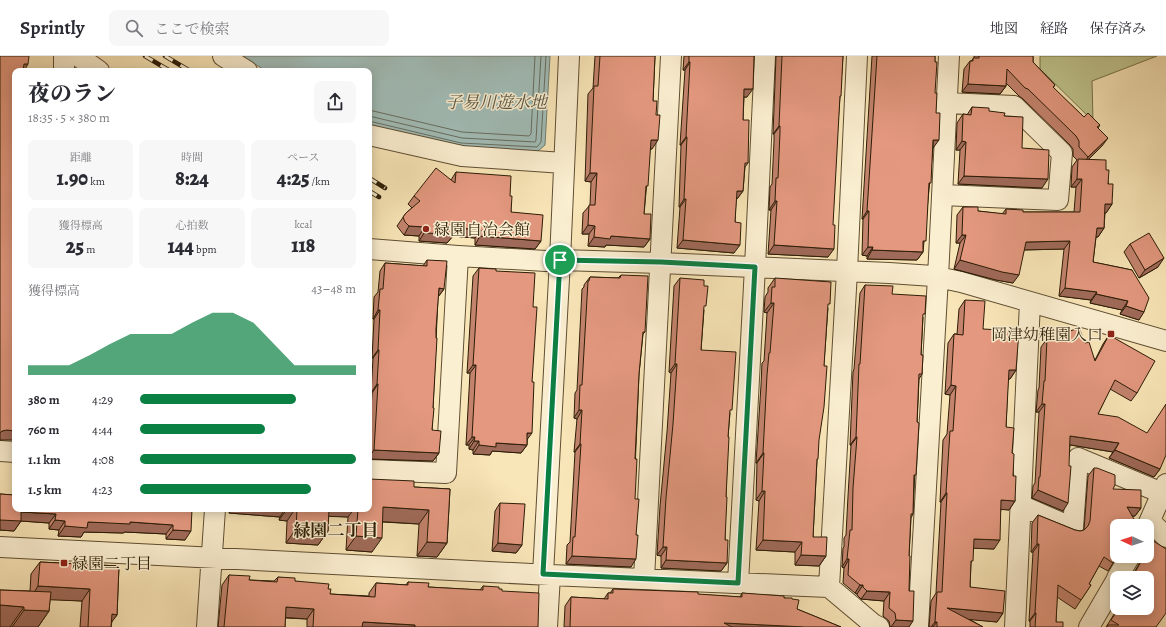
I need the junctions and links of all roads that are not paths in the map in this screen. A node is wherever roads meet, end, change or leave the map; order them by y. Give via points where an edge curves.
1 (64, 56) edge
2 (78, 56) edge
3 (223, 56) edge
4 (569, 56) edge
5 (671, 56) edge
6 (765, 56) edge
7 (857, 56) edge
8 (949, 56) edge
9 (64, 68) edge
10 (95, 68) edge
11 (242, 68) edge
12 (946, 103) junction
13 (372, 136) edge
14 (564, 162) junction
15 (942, 195) junction
16 (372, 248) edge
17 (458, 256) junction
18 (560, 260) junction
19 (661, 262) junction
20 (755, 267) junction
21 (847, 271) junction
22 (938, 277) junction
23 (1030, 302) junction
24 (1166, 341) edge
25 (0, 451) edge
26 (12, 452) edge
27 (372, 470) edge
28 (1164, 489) edge
29 (1020, 505) junction
30 (215, 512) edge
31 (1151, 519) edge
32 (1154, 528) edge
33 (1166, 537) edge
34 (0, 547) edge
35 (212, 557) junction
36 (546, 574) junction
37 (644, 579) junction
38 (738, 583) junction
39 (829, 586) junction
40 (1110, 590) edge
41 (207, 627) edge
42 (548, 627) edge
43 (879, 627) edge
44 (918, 627) edge
45 (1015, 627) edge
46 (1089, 627) edge

1 - 9 street
2 - 10 street
3 - 11 street
4 - 14 street
5 - 19 street
6 - 20 street
7 - 21 street
8 - 12 street
12 - 15 street
12 - 15 street via 1014,106 1062,152 1058,200
13 - 14 street via 462,156
14 - 18 street
15 - 22 street
16 - 17 street
17 - 18 street
17 - 27 street via 446,473
18 - 19 street
18 - 36 street
19 - 20 street
19 - 37 street
20 - 21 street
20 - 38 street
21 - 22 street
21 - 39 street
22 - 23 street
22 - 44 street
23 - 24 street
23 - 29 street
25 - 26 street
28 - 29 street via 1078,458 1072,528
28 - 31 street
29 - 45 street
30 - 35 street
32 - 33 street
34 - 35 street
35 - 36 street
35 - 41 street
36 - 37 street
36 - 42 street
37 - 38 street
38 - 39 street
39 - 43 street
40 - 46 street

